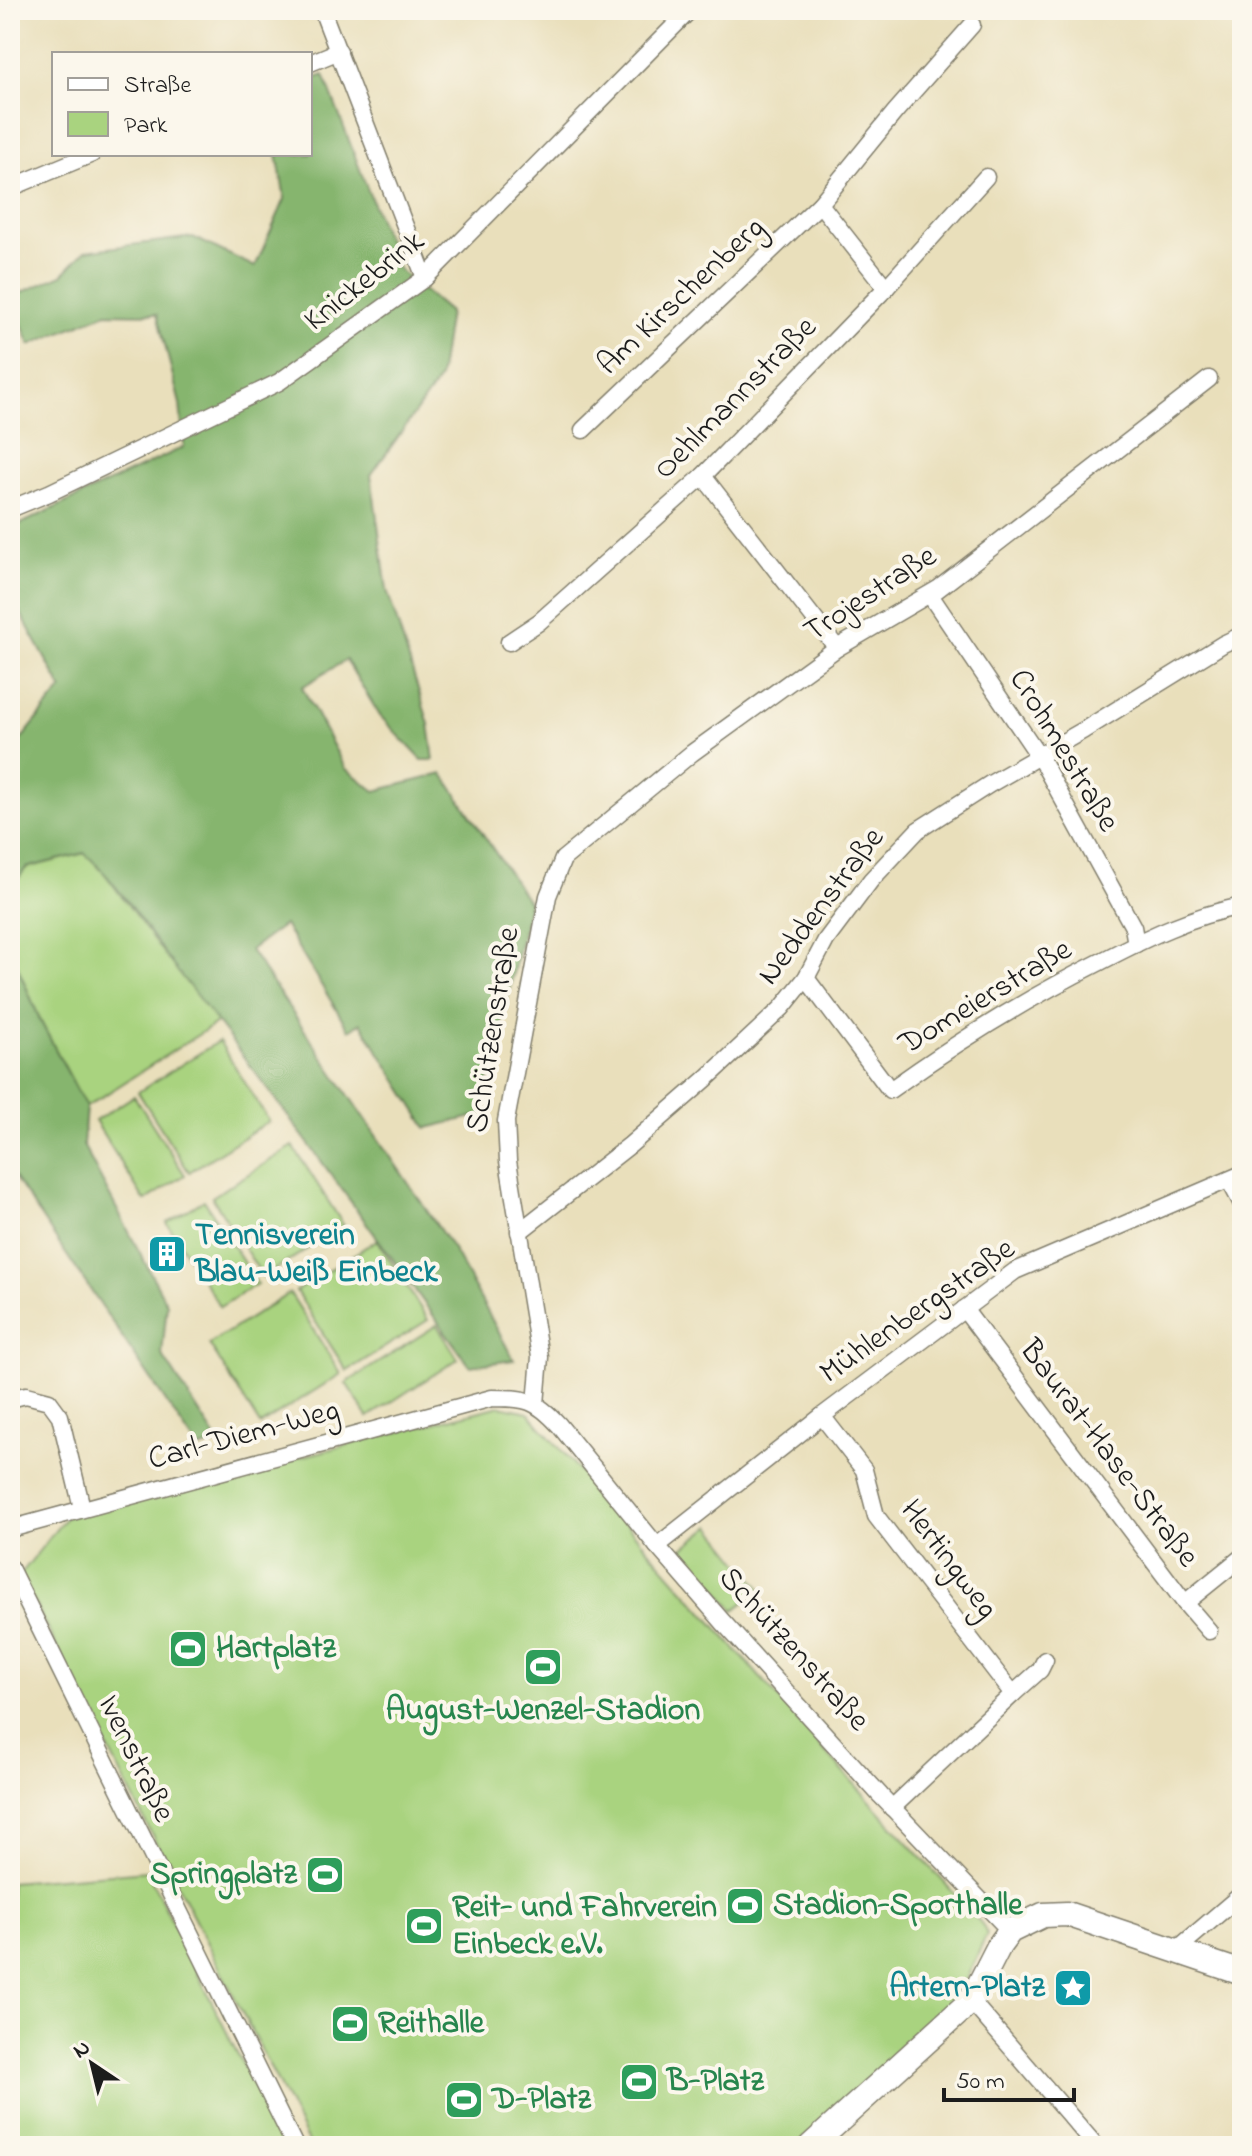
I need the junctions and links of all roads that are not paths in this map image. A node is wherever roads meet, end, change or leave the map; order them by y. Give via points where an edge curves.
1 (322, 10) edge
2 (690, 10) edge
3 (972, 25) dead end
4 (339, 51) junction
5 (312, 62) edge
6 (87, 156) edge
7 (986, 177) dead end
8 (10, 188) edge
9 (820, 204) junction
10 (425, 278) junction
11 (886, 288) junction
12 (1209, 379) dead end
13 (583, 430) dead end
14 (703, 476) junction
15 (10, 509) edge
16 (930, 595) junction
17 (1242, 635) edge
18 (509, 642) dead end
19 (837, 648) junction
20 (1039, 756) junction
21 (563, 859) joint
22 (1242, 906) edge
23 (1136, 944) junction
24 (806, 978) junction
25 (1236, 1177) edge
26 (1242, 1204) edge
27 (519, 1232) junction
28 (964, 1309) junction
29 (10, 1399) edge
30 (536, 1404) junction
31 (822, 1416) junction
32 (82, 1508) junction
33 (10, 1529) edge
34 (657, 1546) junction
35 (1242, 1557) edge
36 (10, 1568) edge
37 (1185, 1603) junction
38 (1209, 1631) dead end
39 (1045, 1660) dead end
40 (1013, 1694) junction
41 (892, 1808) junction
42 (1242, 1894) edge
43 (1005, 1939) junction
44 (1174, 1952) junction
45 (1242, 1973) edge
46 (971, 2001) junction
47 (295, 2146) edge
48 (811, 2146) edge
49 (1096, 2146) edge

1 - 4 street
2 - 10 street, Knickebrink
3 - 9 street, Am Kirschenberg
4 - 5 street
4 - 10 street
6 - 8 street
7 - 11 street, Oehlmannstraße
9 - 11 street
9 - 13 street, Am Kirschenberg
10 - 15 street, Knickebrink via 279,382
11 - 14 street, Oehlmannstraße
12 - 16 street, Trojestraße
14 - 18 street, Oehlmannstraße via 539,622
14 - 19 street
16 - 19 street, Trojestraße
16 - 20 street, Crohmestraße
17 - 20 street, Neddenstraße
19 - 21 street, Trojestraße via 692,753
20 - 23 street, Crohmestraße via 1133,927
20 - 24 street, Neddenstraße via 918,830 871,880 826,940
21 - 27 street, Schützenstraße via 548,896 506,1121
22 - 23 street, Domeierstraße via 1209,912
23 - 24 street, Domeierstraße via 1042,991 890,1090
24 - 27 street, Neddenstraße via 782,1008 706,1079
25 - 26 street
25 - 28 street, Mühlenbergstraße via 1015,1271
27 - 30 street, Schützenstraße via 540,1357
28 - 31 street, Mühlenbergstraße
28 - 37 street, Baurat-Hase-Straße
29 - 32 street via 26,1395 49,1401 60,1416
30 - 32 street, Carl-Diem-Weg via 492,1398
30 - 34 street, Schützenstraße
31 - 34 street, Mühlenbergstraße
31 - 40 street, Hertingweg via 864,1470 876,1516
32 - 33 street, Carl-Diem-Weg
34 - 41 street, Schützenstraße
35 - 37 street
36 - 47 street, Ivenstraße
37 - 38 street, Baurat-Hase-Straße
39 - 40 street
40 - 41 street
41 - 43 street, Schützenstraße
42 - 44 street
43 - 44 street via 1043,1915 1067,1914
43 - 46 street
44 - 45 street
46 - 48 street
46 - 49 street

